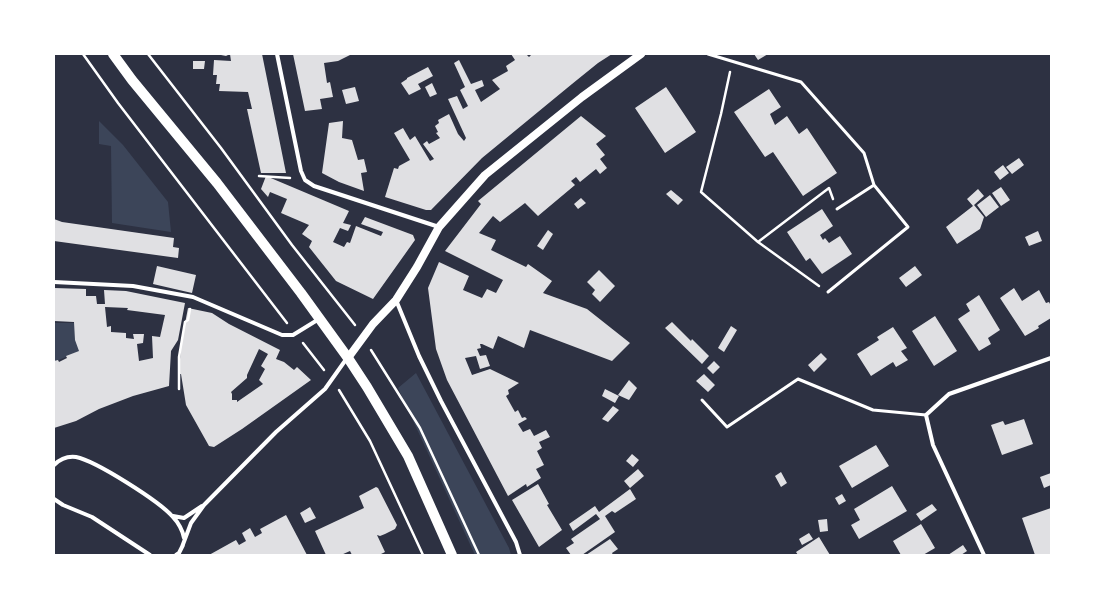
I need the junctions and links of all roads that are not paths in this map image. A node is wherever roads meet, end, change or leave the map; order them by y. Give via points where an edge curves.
1 (112, 54) edge
2 (277, 54) edge
3 (640, 54) edge
4 (708, 54) edge
5 (874, 185) junction
6 (837, 209) road end
7 (439, 227) junction
8 (54, 282) edge
9 (828, 292) road end
10 (396, 300) junction
11 (320, 318) junction
12 (348, 358) junction
13 (1051, 358) edge
14 (702, 400) dead end
15 (926, 415) junction
16 (54, 465) edge
17 (54, 499) edge
18 (204, 505) junction
19 (173, 516) junction
20 (182, 547) junction
21 (179, 554) edge
22 (150, 555) edge
23 (452, 555) edge
24 (520, 555) edge
25 (984, 555) edge

1 - 11 main road via 217,183
2 - 7 street via 305,180 314,186
3 - 7 main road via 485,175
4 - 5 lane via 801,82 864,153
5 - 6 lane
5 - 9 lane via 908,227
7 - 10 main road
8 - 11 street via 133,286 192,297 282,336 293,335
10 - 12 main road via 373,324
10 - 24 street via 438,395 516,542
11 - 12 main road
12 - 18 street via 325,389 276,432
12 - 23 main road via 408,456
13 - 15 street via 949,394
14 - 15 lane via 727,428 798,379 873,410
15 - 25 street via 933,445
16 - 19 street via 65,458 83,459 120,478
17 - 22 street via 92,517
18 - 19 street via 184,518
18 - 20 street via 191,523
19 - 20 street via 184,535
20 - 21 street

